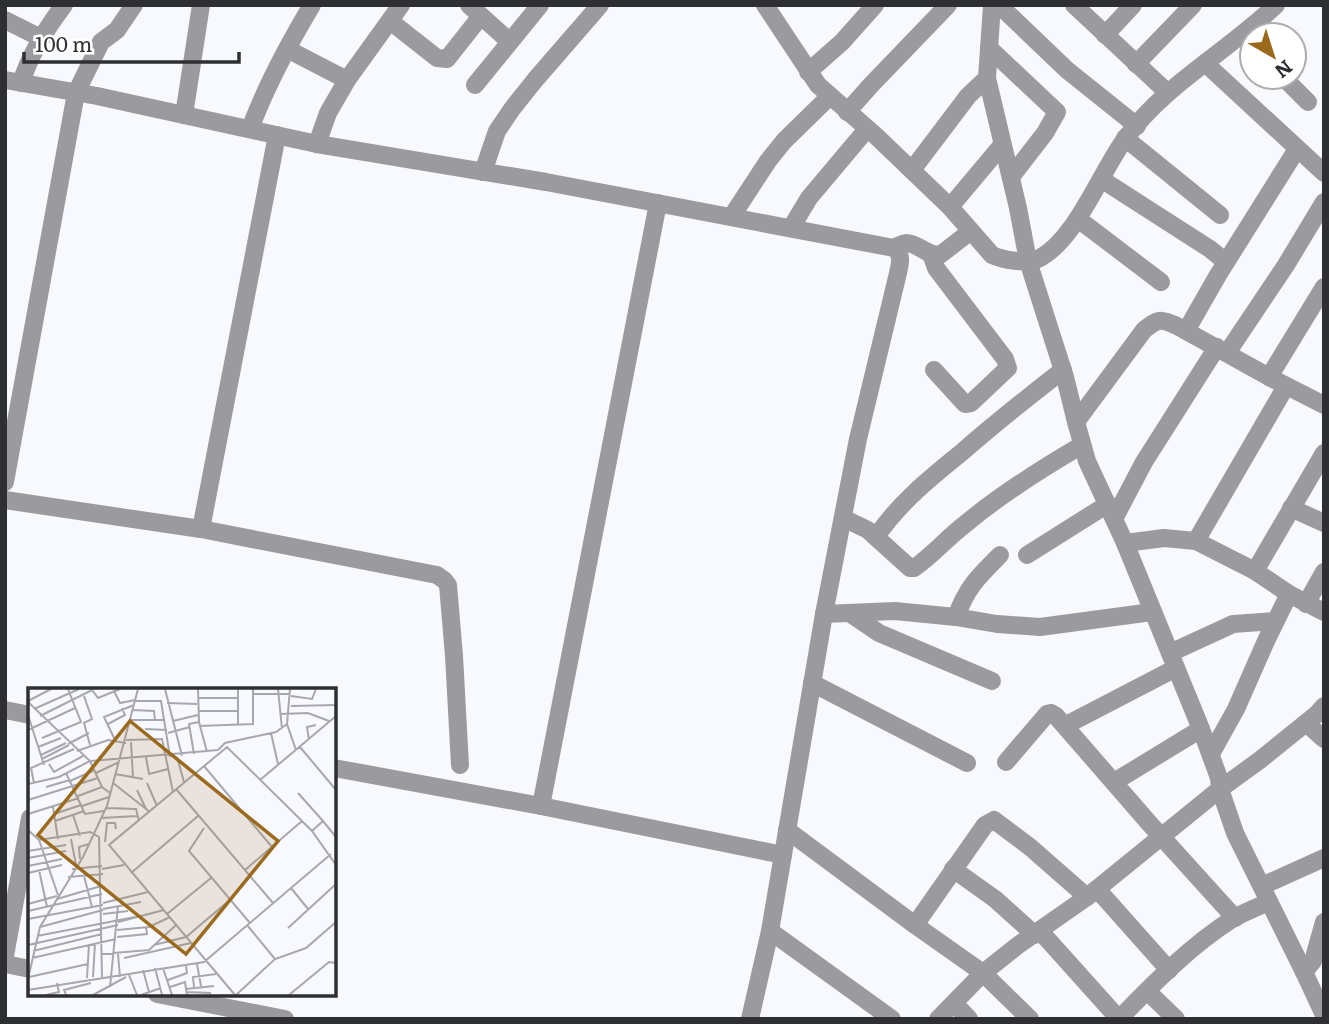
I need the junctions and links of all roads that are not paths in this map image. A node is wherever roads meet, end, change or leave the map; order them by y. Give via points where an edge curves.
1 (64, 5) edge
2 (134, 5) edge
3 (201, 5) edge
4 (312, 5) edge
5 (401, 5) edge
6 (540, 5) edge
7 (600, 5) edge
8 (765, 5) edge
9 (875, 5) edge
10 (948, 5) edge
11 (992, 5) edge
12 (999, 5) edge
13 (1074, 5) edge
14 (1193, 5) edge
15 (1276, 5) edge
16 (1129, 7) edge
17 (475, 11) edge
18 (5, 20) edge
19 (390, 21) junction
20 (1259, 21) edge
21 (1105, 35) junction
22 (41, 38) junction
23 (509, 41) junction
24 (1238, 46) edge
25 (989, 48) junction
26 (287, 49) junction
27 (1205, 63) junction
28 (1136, 64) junction
29 (808, 72) junction
30 (987, 78) junction
31 (346, 80) junction
32 (13, 82) edge
33 (475, 85) dead end
34 (1297, 91) edge
35 (1167, 92) junction
36 (76, 93) junction
37 (830, 96) junction
38 (1308, 102) dead end
39 (847, 112) junction
40 (184, 115) junction
41 (867, 129) junction
42 (250, 130) junction
43 (1131, 132) junction
44 (277, 135) junction
45 (317, 144) junction
46 (1002, 145) junction
47 (1297, 149) junction
48 (912, 170) junction
49 (483, 172) junction
50 (1324, 173) edge
51 (1011, 177) junction
52 (1101, 179) junction
53 (1324, 202) edge
54 (658, 203) junction
55 (950, 206) junction
56 (1220, 215) dead end
57 (732, 216) junction
58 (1078, 219) junction
59 (791, 228) junction
60 (971, 231) junction
61 (894, 248) junction
62 (931, 254) junction
63 (1028, 261) junction
64 (1226, 262) junction
65 (1161, 282) dead end
66 (1324, 288) edge
67 (1186, 331) junction
68 (1222, 350) junction
69 (934, 370) dead end
70 (1063, 370) junction
71 (1269, 377) junction
72 (1286, 386) junction
73 (1324, 405) edge
74 (1076, 422) junction
75 (1082, 445) junction
76 (1324, 453) edge
77 (5, 482) edge
78 (5, 500) edge
79 (1292, 508) junction
80 (1111, 511) junction
81 (843, 518) junction
82 (1324, 523) edge
83 (201, 529) junction
84 (876, 537) junction
85 (1196, 541) junction
86 (1125, 543) junction
87 (1000, 555) dead end
88 (1027, 555) dead end
89 (1255, 571) junction
90 (1324, 572) edge
91 (1289, 594) junction
92 (1306, 604) junction
93 (1152, 612) junction
94 (1324, 612) edge
95 (824, 614) junction
96 (851, 614) junction
97 (956, 617) junction
98 (1275, 621) junction
99 (1173, 661) junction
100 (992, 681) dead end
101 (812, 683) junction
102 (1324, 706) edge
103 (5, 710) edge
104 (28, 715) edge
105 (1306, 723) junction
106 (1067, 727) junction
107 (1201, 729) junction
108 (1324, 738) edge
109 (1211, 754) junction
110 (1006, 762) dead end
111 (967, 763) dead end
112 (460, 765) dead end
113 (336, 768) edge
114 (1114, 782) junction
115 (1220, 789) junction
116 (541, 806) junction
117 (28, 829) edge
118 (787, 830) junction
119 (1162, 837) junction
120 (783, 855) junction
121 (1324, 858) edge
122 (953, 869) junction
123 (1092, 893) junction
124 (1265, 894) junction
125 (1235, 918) junction
126 (1324, 922) edge
127 (915, 925) junction
128 (770, 931) junction
129 (1038, 933) junction
130 (5, 956) edge
131 (5, 964) edge
132 (28, 969) edge
133 (1169, 970) junction
134 (1304, 972) junction
135 (984, 973) junction
136 (1147, 990) junction
137 (168, 996) edge
138 (954, 1003) junction
139 (1324, 1015) edge
140 (285, 1019) edge
141 (750, 1019) edge
142 (891, 1019) edge
143 (938, 1019) edge
144 (969, 1019) edge
145 (1030, 1019) edge
146 (1119, 1019) edge
147 (1176, 1019) edge

1 - 22 street
2 - 36 street via 117,30 101,42
3 - 40 street
4 - 26 street
5 - 19 street
6 - 23 street
7 - 49 street via 512,109 497,131
8 - 29 street
9 - 29 street
10 - 39 street
11 - 25 street
12 - 43 street
13 - 21 street
14 - 28 street
15 - 20 street
16 - 21 street
17 - 19 street via 447,60 437,58
17 - 23 street
18 - 22 street
19 - 31 street
21 - 28 street
22 - 32 street
23 - 33 street
24 - 27 street
25 - 30 street
25 - 51 street via 1057,112
26 - 31 street
26 - 42 street
27 - 35 street
27 - 47 street
28 - 35 street
29 - 37 street
30 - 46 street
30 - 48 street
31 - 45 street
32 - 36 street
34 - 38 street
35 - 43 street
36 - 40 street
36 - 77 street
37 - 39 street
37 - 57 street via 784,141
39 - 41 street
40 - 42 street
41 - 48 street
41 - 59 street via 808,198
42 - 44 street
43 - 52 street
43 - 56 street
44 - 45 street
44 - 83 street
45 - 49 street
46 - 51 street
46 - 55 street
47 - 50 street
47 - 64 street
48 - 55 street
49 - 54 street
51 - 63 street
52 - 58 street
52 - 64 street
53 - 68 street via 1286,265
54 - 57 street
54 - 116 street
55 - 60 street
57 - 59 street
58 - 63 street via 1061,241 1037,260
58 - 65 street
59 - 61 street
60 - 62 street via 940,255
60 - 63 street via 992,255
61 - 62 street via 906,243
61 - 81 street via 900,257 898,273
62 - 69 street via 936,268 1009,368 965,404
63 - 70 street
64 - 67 street
66 - 71 street
67 - 68 street
67 - 74 street via 1167,321 1156,321 1144,330
68 - 71 street
68 - 80 street
70 - 74 street
70 - 84 street via 916,490
71 - 72 street
72 - 73 street
72 - 85 street
74 - 75 street
75 - 80 street
75 - 84 street via 1000,496 914,568
76 - 79 street
78 - 83 street
79 - 82 street
79 - 89 street
80 - 86 street
80 - 88 street
81 - 84 street
81 - 95 street
83 - 112 street via 444,580 448,585
85 - 86 street via 1164,538
85 - 89 street
86 - 93 street
87 - 97 street via 975,580
89 - 91 street
90 - 92 street
91 - 92 street
91 - 98 street
92 - 94 street
93 - 97 street via 1040,627
93 - 99 street
95 - 96 street
95 - 101 street
96 - 97 street via 895,611
96 - 100 street via 878,633
98 - 99 street via 1233,624
98 - 109 street
99 - 106 street
99 - 107 street
101 - 111 street
101 - 118 street
102 - 105 street
103 - 104 street
105 - 108 street
105 - 115 street
106 - 110 street via 1047,714
106 - 114 street
107 - 109 street
107 - 114 street
109 - 115 street
113 - 116 street
114 - 119 street
115 - 119 street
115 - 124 street via 1235,833
116 - 120 street
117 - 130 street
118 - 120 street
118 - 127 street
119 - 123 street
119 - 125 street
120 - 128 street
121 - 124 street
122 - 123 street via 985,825 994,820
122 - 127 street
122 - 129 street
123 - 129 street
123 - 133 street
124 - 125 street
124 - 134 street
125 - 133 street
126 - 134 street
127 - 135 street
128 - 141 street
128 - 142 street
129 - 135 street
129 - 146 street
131 - 132 street
133 - 136 street
134 - 139 street
135 - 138 street
135 - 145 street
136 - 146 street
136 - 147 street
137 - 140 street
138 - 143 street
138 - 144 street

